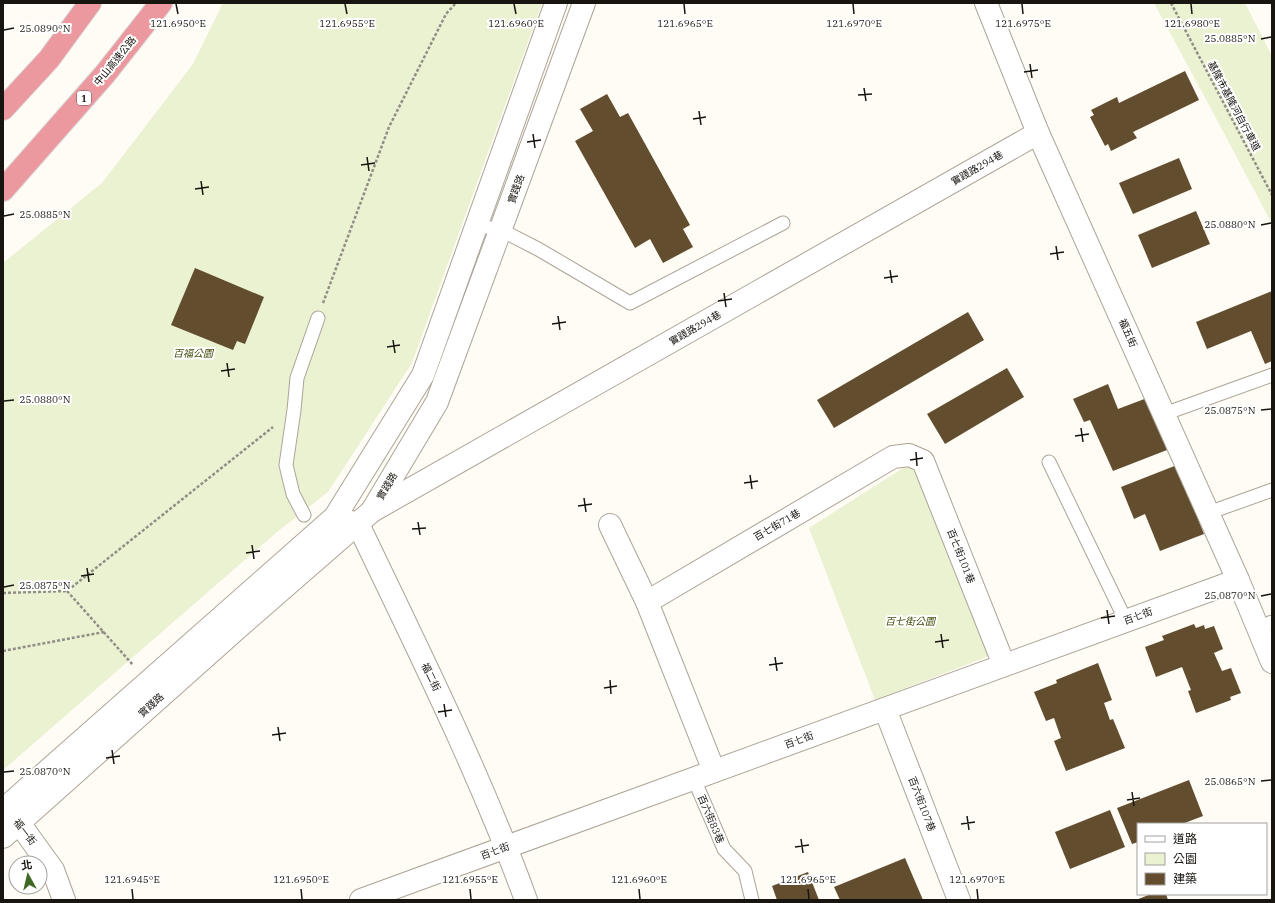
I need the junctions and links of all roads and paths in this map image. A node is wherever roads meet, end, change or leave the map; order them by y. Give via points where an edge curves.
1 (90, 3) edge
2 (161, 3) edge
3 (456, 3) edge
4 (556, 3) edge
5 (584, 3) edge
6 (986, 3) edge
7 (1171, 3) edge
8 (3, 109) edge
9 (1038, 133) junction
10 (3, 190) edge
11 (1272, 194) edge
12 (783, 223) dead end
13 (476, 225) junction
14 (501, 230) junction
15 (318, 318) joint
16 (1272, 375) edge
17 (294, 410) junction
18 (1164, 414) junction
19 (909, 455) joint
20 (1049, 462) dead end
21 (1272, 490) edge
22 (1208, 513) junction
23 (304, 515) dead end
24 (335, 517) junction
25 (365, 518) junction
26 (610, 525) dead end
27 (1238, 580) junction
28 (67, 591) junction
29 (3, 593) edge
30 (647, 602) junction
31 (1126, 621) junction
32 (1265, 625) edge
33 (104, 632) junction
34 (3, 651) edge
35 (1272, 662) edge
36 (1004, 665) junction
37 (134, 666) dead end
38 (885, 709) junction
39 (704, 775) junction
40 (7, 820) edge
41 (506, 847) junction
42 (64, 900) edge
43 (361, 900) edge
44 (526, 900) edge
45 (752, 900) edge
46 (959, 900) edge

1 - 8 highway via 49,59
2 - 10 highway, 中山高速公路 / 1 via 105,74
3 - 15 path via 446,14 389,127
4 - 13 street, 實踐路
5 - 14 street, 實踐路
6 - 9 street, 福五街
7 - 11 path, 基隆市基隆河自行車道
9 - 18 street, 福五街
9 - 25 street, 實踐路294巷
12 - 14 lane via 630,303
13 - 14 lane
13 - 24 street, 實踐路 via 423,375
14 - 25 street, 實踐路 via 437,402
15 - 17 lane via 297,378
16 - 18 lane
17 - 23 lane via 286,465 293,494
17 - 28 path
18 - 22 street, 福五街
19 - 30 street, 百七街71巷 via 893,457
19 - 36 street, 百七街101巷 via 923,461
20 - 31 lane
21 - 22 lane
22 - 27 street, 福五街
24 - 25 street
24 - 40 street, 實踐路
25 - 40 street, 實踐路
25 - 41 street, 福二街
26 - 30 street
27 - 31 street, 百七街
27 - 32 street, 福五街
28 - 29 path
28 - 33 path
30 - 39 street
31 - 36 street, 百七街
32 - 35 street, 福五街
33 - 34 path
33 - 37 path
36 - 38 street, 百七街
38 - 39 street, 百七街
38 - 46 street, 百六街107巷
39 - 41 street, 百七街
39 - 45 lane, 百六街83巷 via 724,849 745,872
40 - 42 street, 福一街 via 53,870
41 - 43 street, 百七街
41 - 44 street, 福二街

